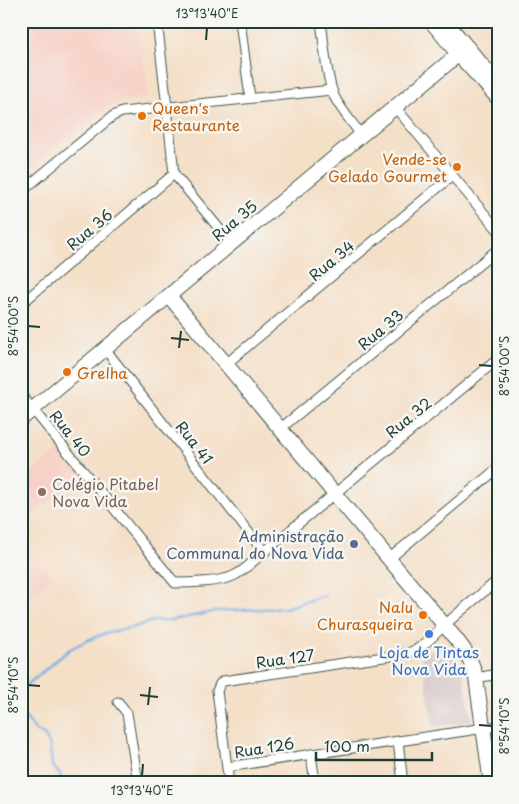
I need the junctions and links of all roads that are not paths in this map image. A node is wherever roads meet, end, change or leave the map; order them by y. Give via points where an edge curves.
1 (156, 21) edge
2 (240, 21) edge
3 (321, 21) edge
4 (431, 21) edge
5 (445, 21) edge
6 (462, 50) junction
7 (498, 84) edge
8 (332, 90) junction
9 (250, 98) junction
10 (498, 98) edge
11 (168, 107) junction
12 (395, 107) junction
13 (361, 135) junction
14 (174, 174) junction
15 (452, 176) junction
16 (21, 192) edge
17 (498, 230) edge
18 (232, 244) junction
19 (498, 249) edge
20 (168, 296) junction
21 (21, 304) edge
22 (105, 350) junction
23 (498, 359) edge
24 (226, 364) junction
25 (21, 395) edge
26 (34, 409) junction
27 (21, 420) edge
28 (280, 429) junction
29 (498, 468) edge
30 (334, 494) junction
31 (264, 552) junction
32 (388, 559) junction
33 (498, 580) edge
34 (175, 583) joint
35 (444, 625) junction
36 (498, 674) edge
37 (476, 678) junction
38 (118, 702) dead end
39 (498, 726) edge
40 (483, 728) junction
41 (398, 741) junction
42 (311, 754) junction
43 (227, 767) junction
44 (138, 783) edge
45 (229, 783) edge
46 (315, 783) edge
47 (404, 783) edge
48 (491, 783) edge

1 - 11 street
2 - 9 street
3 - 8 street
4 - 6 street
5 - 6 street
6 - 7 street
6 - 10 street
6 - 12 street, Rua 35
8 - 9 street
8 - 13 street
9 - 11 street
11 - 14 street
11 - 16 street via 126,110 113,116
12 - 13 street, Rua 35
12 - 15 street
13 - 18 street, Rua 35
14 - 18 street
14 - 21 street, Rua 36
15 - 17 street
15 - 24 street, Rua 34
18 - 20 street, Rua 35
19 - 28 street, Rua 33
20 - 22 street, Rua 35
20 - 24 street
22 - 26 street, Rua 35
22 - 31 street, Rua 41
23 - 30 street, Rua 32
24 - 28 street
25 - 26 street, Rua 40
26 - 27 street, Rua 35
26 - 34 street, Rua 40
28 - 30 street
29 - 32 street
30 - 31 street, Rua 32
30 - 32 street
31 - 34 street, Rua 32 via 229,578
32 - 35 street
33 - 35 street
35 - 37 street via 469,656
35 - 43 street, Rua 127 via 422,647 410,653 223,681 217,691
36 - 37 street
37 - 40 street
38 - 44 street via 127,713
39 - 40 street, Rua 126
40 - 41 street, Rua 126
40 - 48 street
41 - 42 street, Rua 126
41 - 47 street
42 - 43 street, Rua 126
42 - 46 street
43 - 45 street, Rua 127

